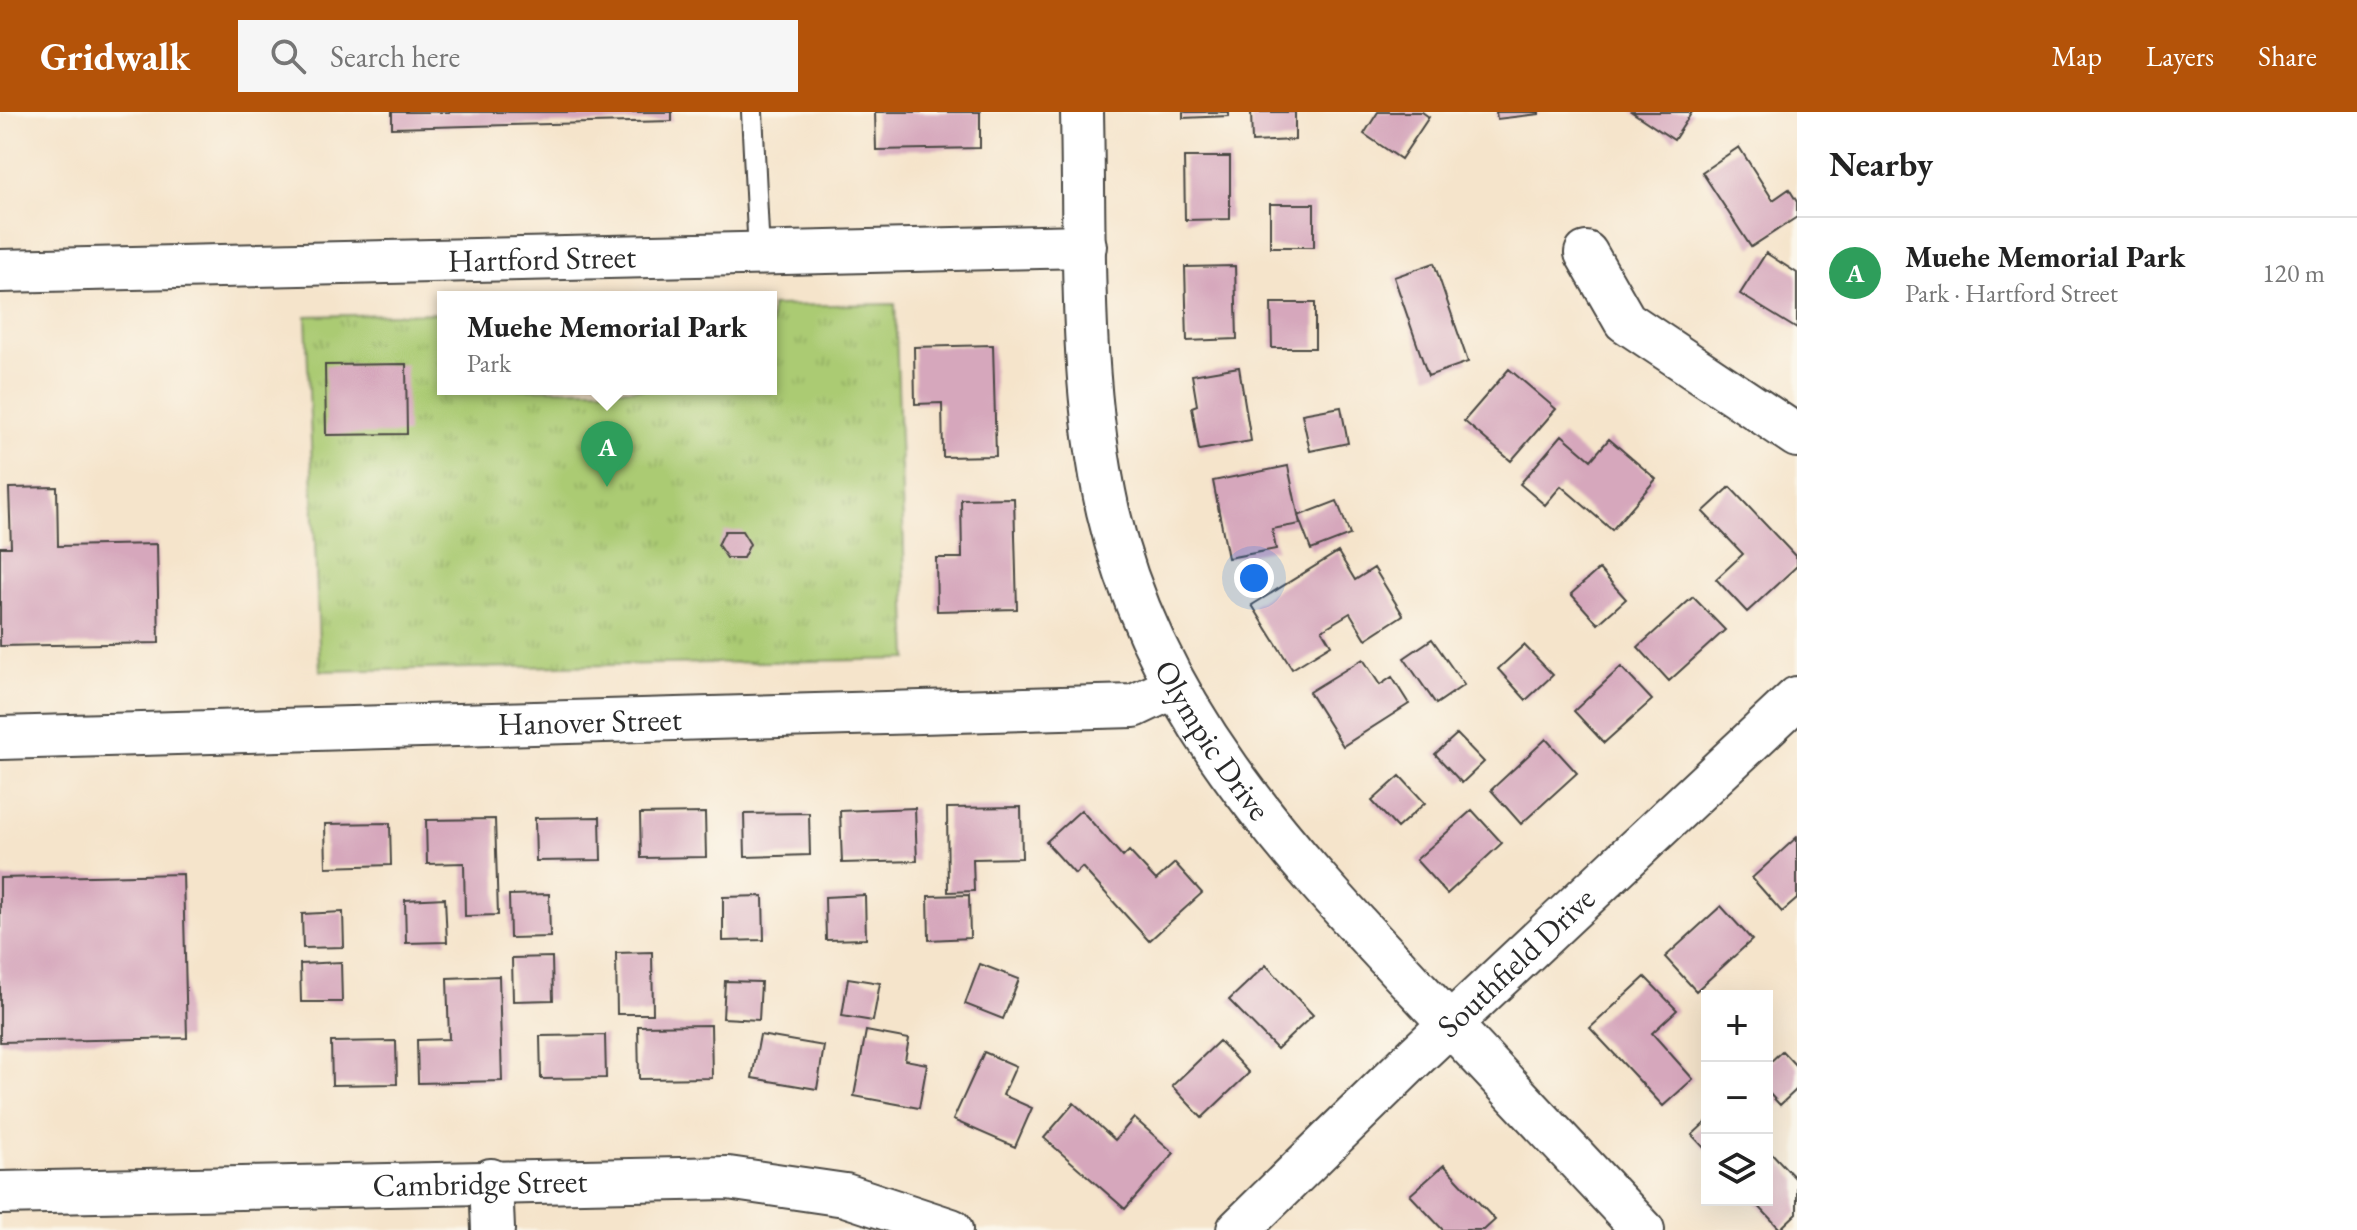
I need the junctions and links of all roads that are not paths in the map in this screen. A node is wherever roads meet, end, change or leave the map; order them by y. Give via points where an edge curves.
1 (752, 112) edge
2 (1082, 112) edge
3 (1085, 246) junction
4 (1586, 253) dead end
5 (759, 254) junction
6 (0, 271) edge
7 (1797, 436) edge
8 (1174, 687) junction
9 (1797, 698) edge
10 (0, 738) edge
11 (1450, 1024) junction
12 (491, 1180) junction
13 (0, 1193) edge
14 (493, 1230) edge
15 (951, 1230) edge
16 (1238, 1230) edge
17 (1643, 1230) edge

1 - 5 lane
2 - 3 street, Olympic Drive
3 - 5 street, Hartford Street
3 - 8 street, Olympic Drive via 1086,357 1098,465 1124,572
4 - 7 street via 1625,321
5 - 6 street, Hartford Street
8 - 10 street, Hanover Street via 1134,706
8 - 11 street, Olympic Drive via 1203,736 1302,867
9 - 11 street, Southfield Drive
11 - 16 street, Southfield Drive
11 - 17 street, Olympic Drive
12 - 13 street, Cambridge Street
12 - 14 street
12 - 15 street, Cambridge Street via 728,1178 793,1185 845,1195

